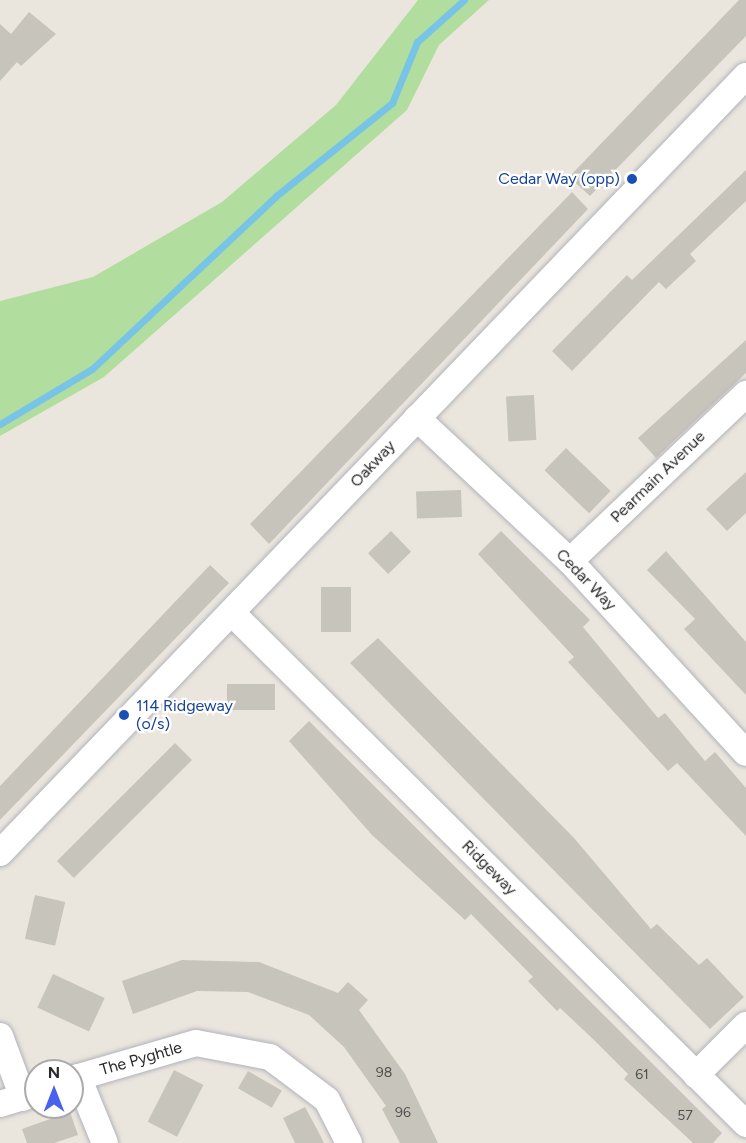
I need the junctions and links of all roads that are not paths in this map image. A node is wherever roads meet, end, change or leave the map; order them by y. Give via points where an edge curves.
1 (746, 76) edge
2 (746, 394) edge
3 (417, 418) junction
4 (570, 561) junction
5 (232, 612) junction
6 (746, 753) edge
7 (0, 853) edge
8 (746, 1025) edge
9 (0, 1036) edge
10 (84, 1075) edge
11 (696, 1075) junction
12 (20, 1098) edge
13 (84, 1098) edge
14 (746, 1124) edge
15 (105, 1143) edge
16 (349, 1143) edge

1 - 3 street, Oakway
2 - 4 street, Pearmain Avenue
3 - 4 street, Cedar Way
3 - 5 street, Oakway
4 - 6 street, Cedar Way
5 - 7 street, Oakway
5 - 11 street, Ridgeway
8 - 11 street
9 - 12 street
10 - 16 street, The Pyghtle via 195,1043 270,1057 327,1100
11 - 14 street, Ridgeway
13 - 15 street

